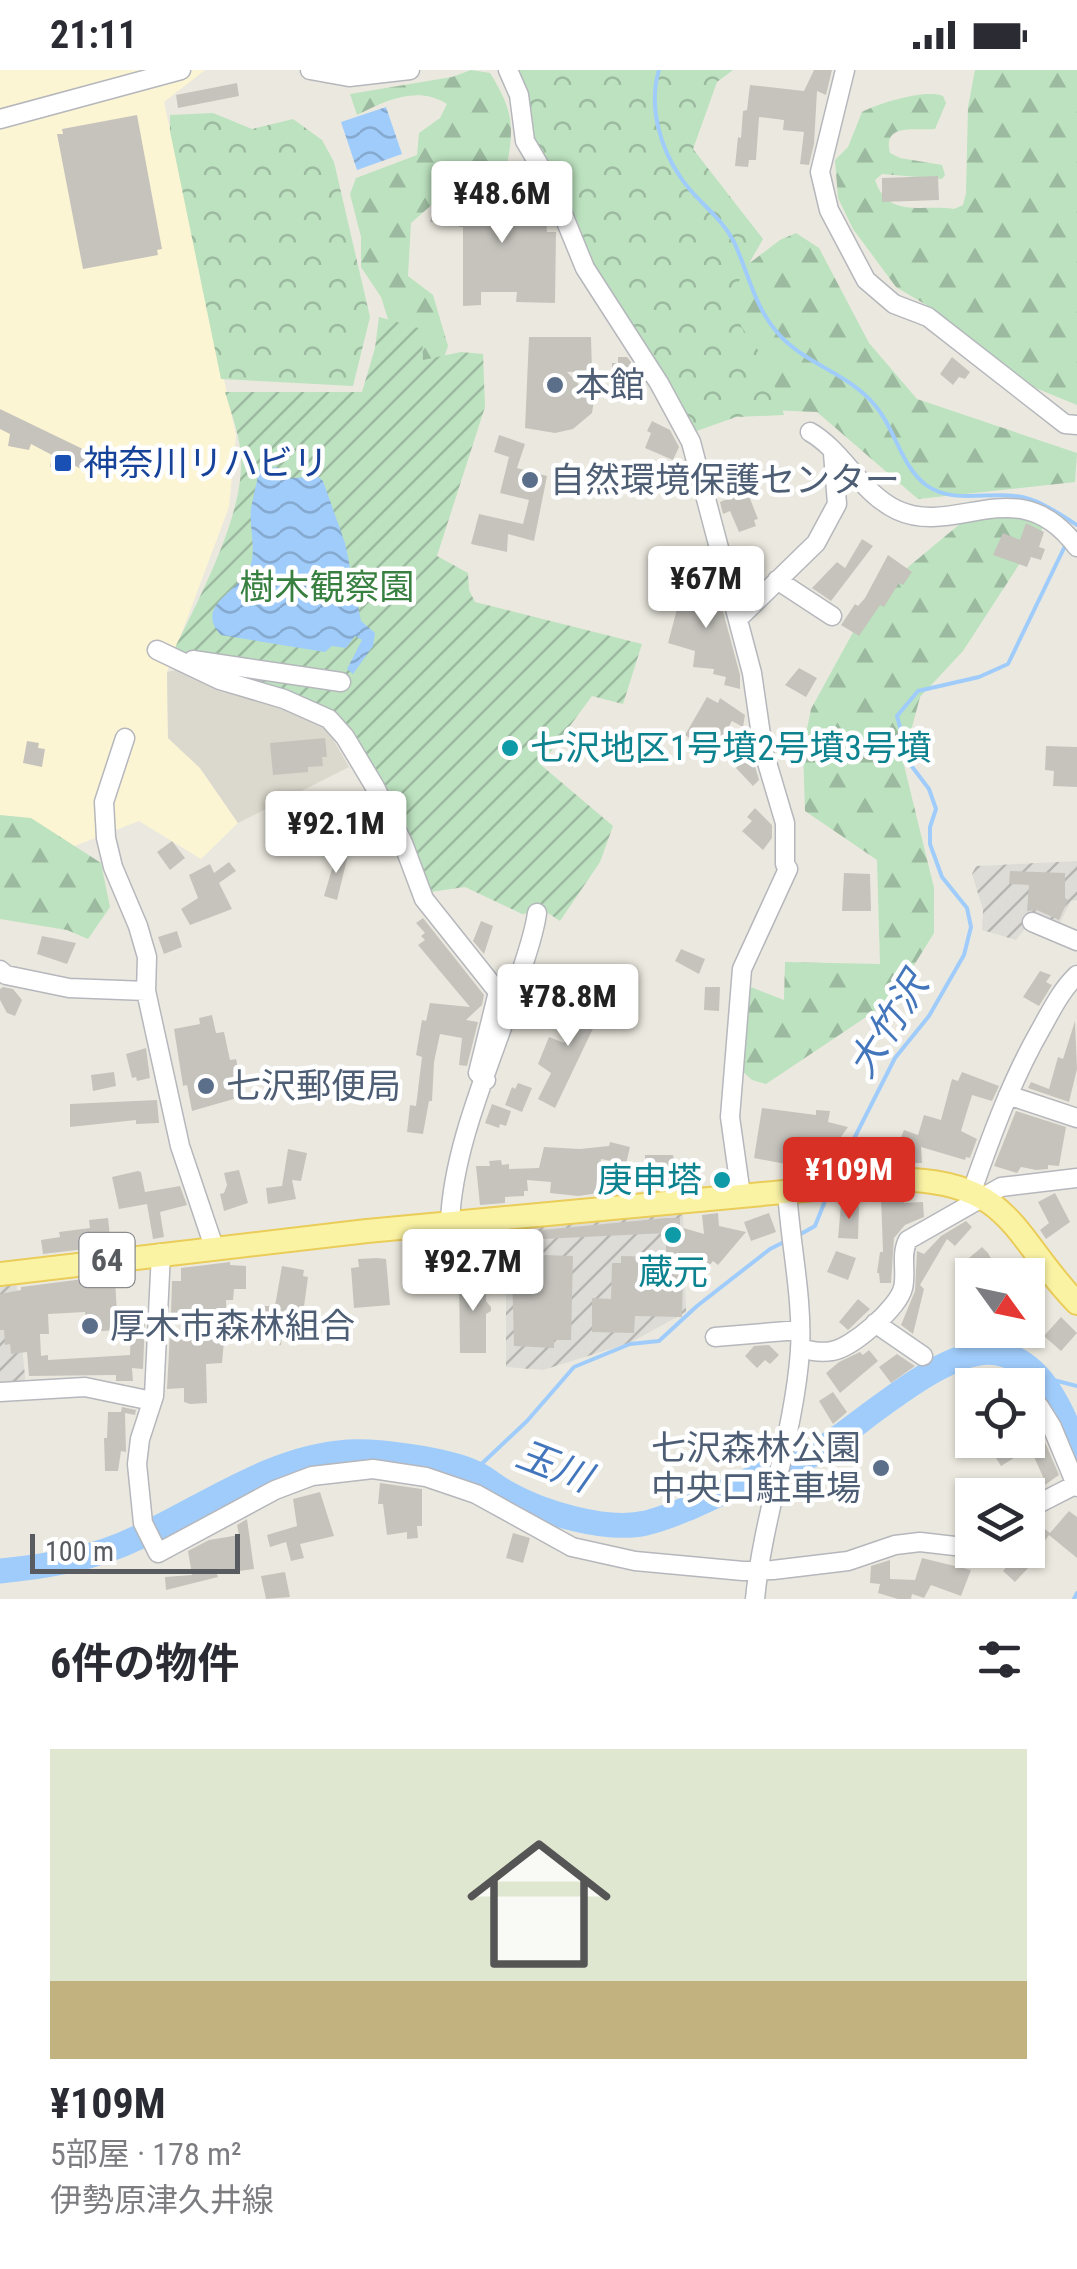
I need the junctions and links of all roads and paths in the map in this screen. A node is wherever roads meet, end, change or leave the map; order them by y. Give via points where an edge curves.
1 (181, 70) edge
2 (310, 70) edge
3 (410, 70) edge
4 (508, 70) edge
5 (845, 70) edge
6 (0, 119) edge
7 (1077, 426) edge
8 (810, 432) dead end
9 (833, 452) junction
10 (1077, 547) edge
11 (778, 580) junction
12 (832, 616) dead end
13 (738, 619) junction
14 (158, 650) dead end
15 (178, 658) junction
16 (340, 682) dead end
17 (124, 738) dead end
18 (537, 913) dead end
19 (1032, 922) dead end
20 (1077, 942) edge
21 (0, 970) edge
22 (1077, 975) edge
23 (146, 992) junction
24 (486, 1080) junction
25 (1008, 1095) junction
26 (1077, 1118) edge
27 (1077, 1178) edge
28 (786, 1190) junction
29 (978, 1194) junction
30 (741, 1195) junction
31 (450, 1222) junction
32 (214, 1247) junction
33 (161, 1253) junction
34 (0, 1274) edge
35 (1077, 1303) edge
36 (875, 1323) junction
37 (716, 1337) dead end
38 (800, 1339) junction
39 (924, 1356) dead end
40 (0, 1392) edge
41 (152, 1401) junction
42 (1045, 1416) edge
43 (1076, 1485) edge
44 (1045, 1500) edge
45 (955, 1547) edge
46 (758, 1569) junction
47 (755, 1599) edge

1 - 6 street
2 - 3 street via 349,78
4 - 13 street via 525,141 585,268 691,442
5 - 7 street via 820,172 829,210 866,280 894,304 928,316 1065,424
8 - 9 street
9 - 10 street via 896,510 942,516 1026,510 1065,530
9 - 11 street via 837,504 816,543
11 - 12 street
11 - 13 street
13 - 30 street via 785,823 788,869 742,969 730,1116
14 - 15 street
15 - 16 street
15 - 24 street via 220,680 312,710 345,737 403,843 424,899 498,992 479,1060 478,1074
17 - 23 street via 103,816 113,867 146,957
18 - 24 street
19 - 20 street
21 - 23 street via 70,988
22 - 25 street
23 - 32 street via 180,1146
24 - 31 street via 458,1169
25 - 26 street
25 - 29 street via 988,1140
27 - 29 street
28 - 29 main road, 64 via 912,1180 946,1182
28 - 30 main road, 64
28 - 38 street
29 - 35 main road via 1010,1220
29 - 36 street via 908,1240 903,1289
30 - 31 main road, 64
31 - 32 main road, 64
32 - 33 main road, 64
33 - 34 main road, 64
33 - 41 street
36 - 38 street via 834,1351
36 - 39 street
37 - 38 street
38 - 46 street
40 - 41 street via 85,1388
41 - 46 street via 136,1464 144,1523 158,1553 265,1494 312,1476 373,1469 476,1494 572,1547 650,1563
42 - 43 street
43 - 44 street
45 - 46 street via 907,1544 848,1561
46 - 47 street

